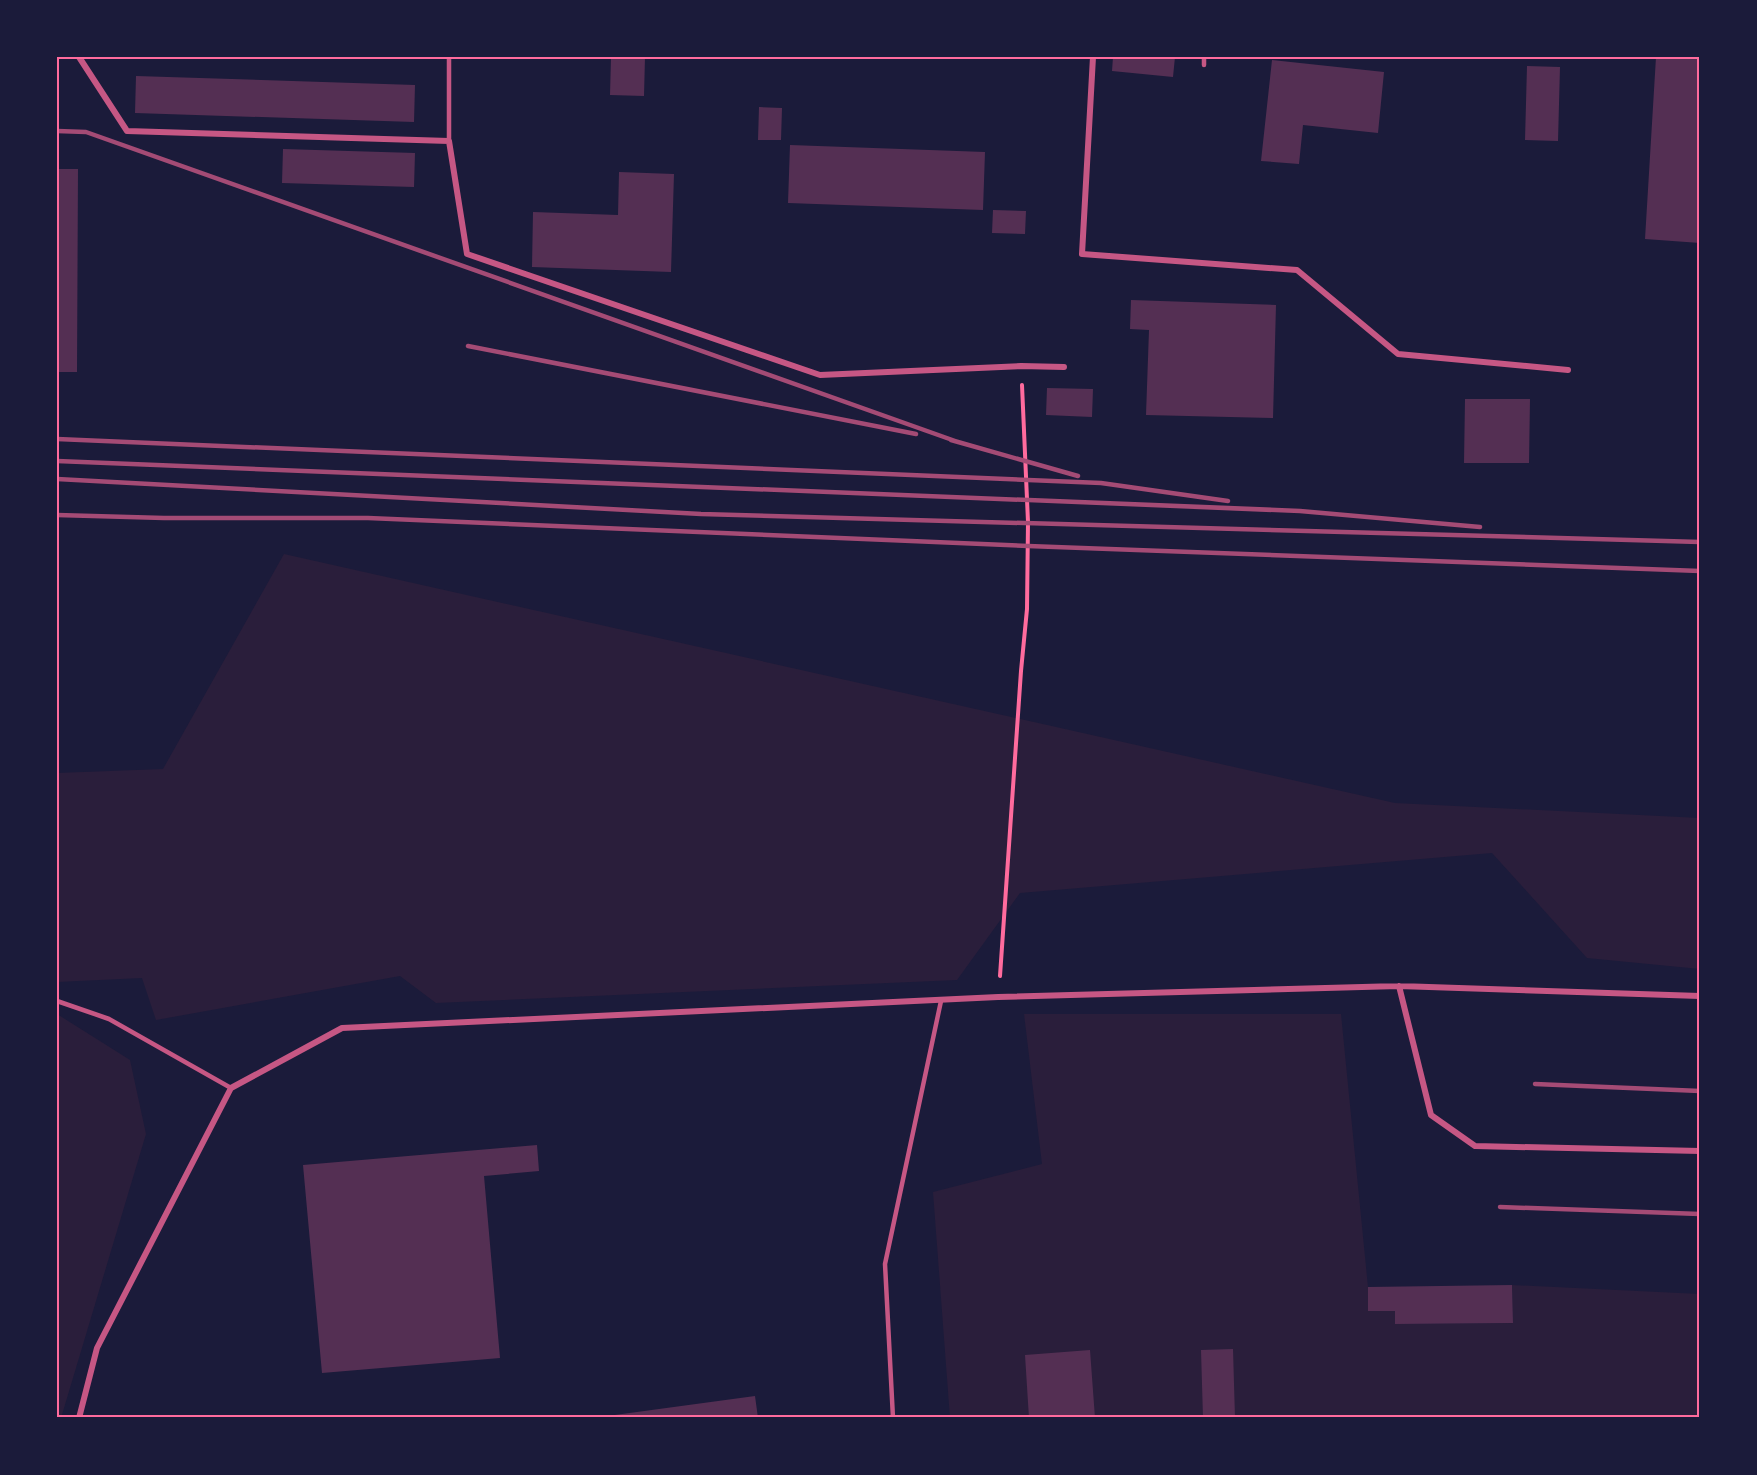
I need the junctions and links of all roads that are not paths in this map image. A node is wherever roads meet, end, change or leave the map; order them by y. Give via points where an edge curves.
1 (79, 57) edge
2 (449, 57) edge
3 (1093, 57) edge
4 (1204, 57) edge
5 (1204, 65) dead end
6 (449, 141) junction
7 (1064, 367) dead end
8 (1568, 370) dead end
9 (1399, 986) junction
10 (1700, 996) edge
11 (57, 1001) edge
12 (941, 1001) junction
13 (231, 1088) junction
14 (1700, 1151) edge
15 (79, 1418) edge
16 (892, 1418) edge

1 - 6 street via 126,131
2 - 6 lane
3 - 8 street via 1082,254 1297,270 1398,354
4 - 5 lane
6 - 7 street via 467,254 820,375
9 - 10 street
9 - 12 street via 998,996
9 - 14 street via 1431,1115 1475,1146
11 - 13 lane via 109,1019
12 - 13 street via 342,1028
12 - 16 lane via 885,1264
13 - 15 street via 97,1348

